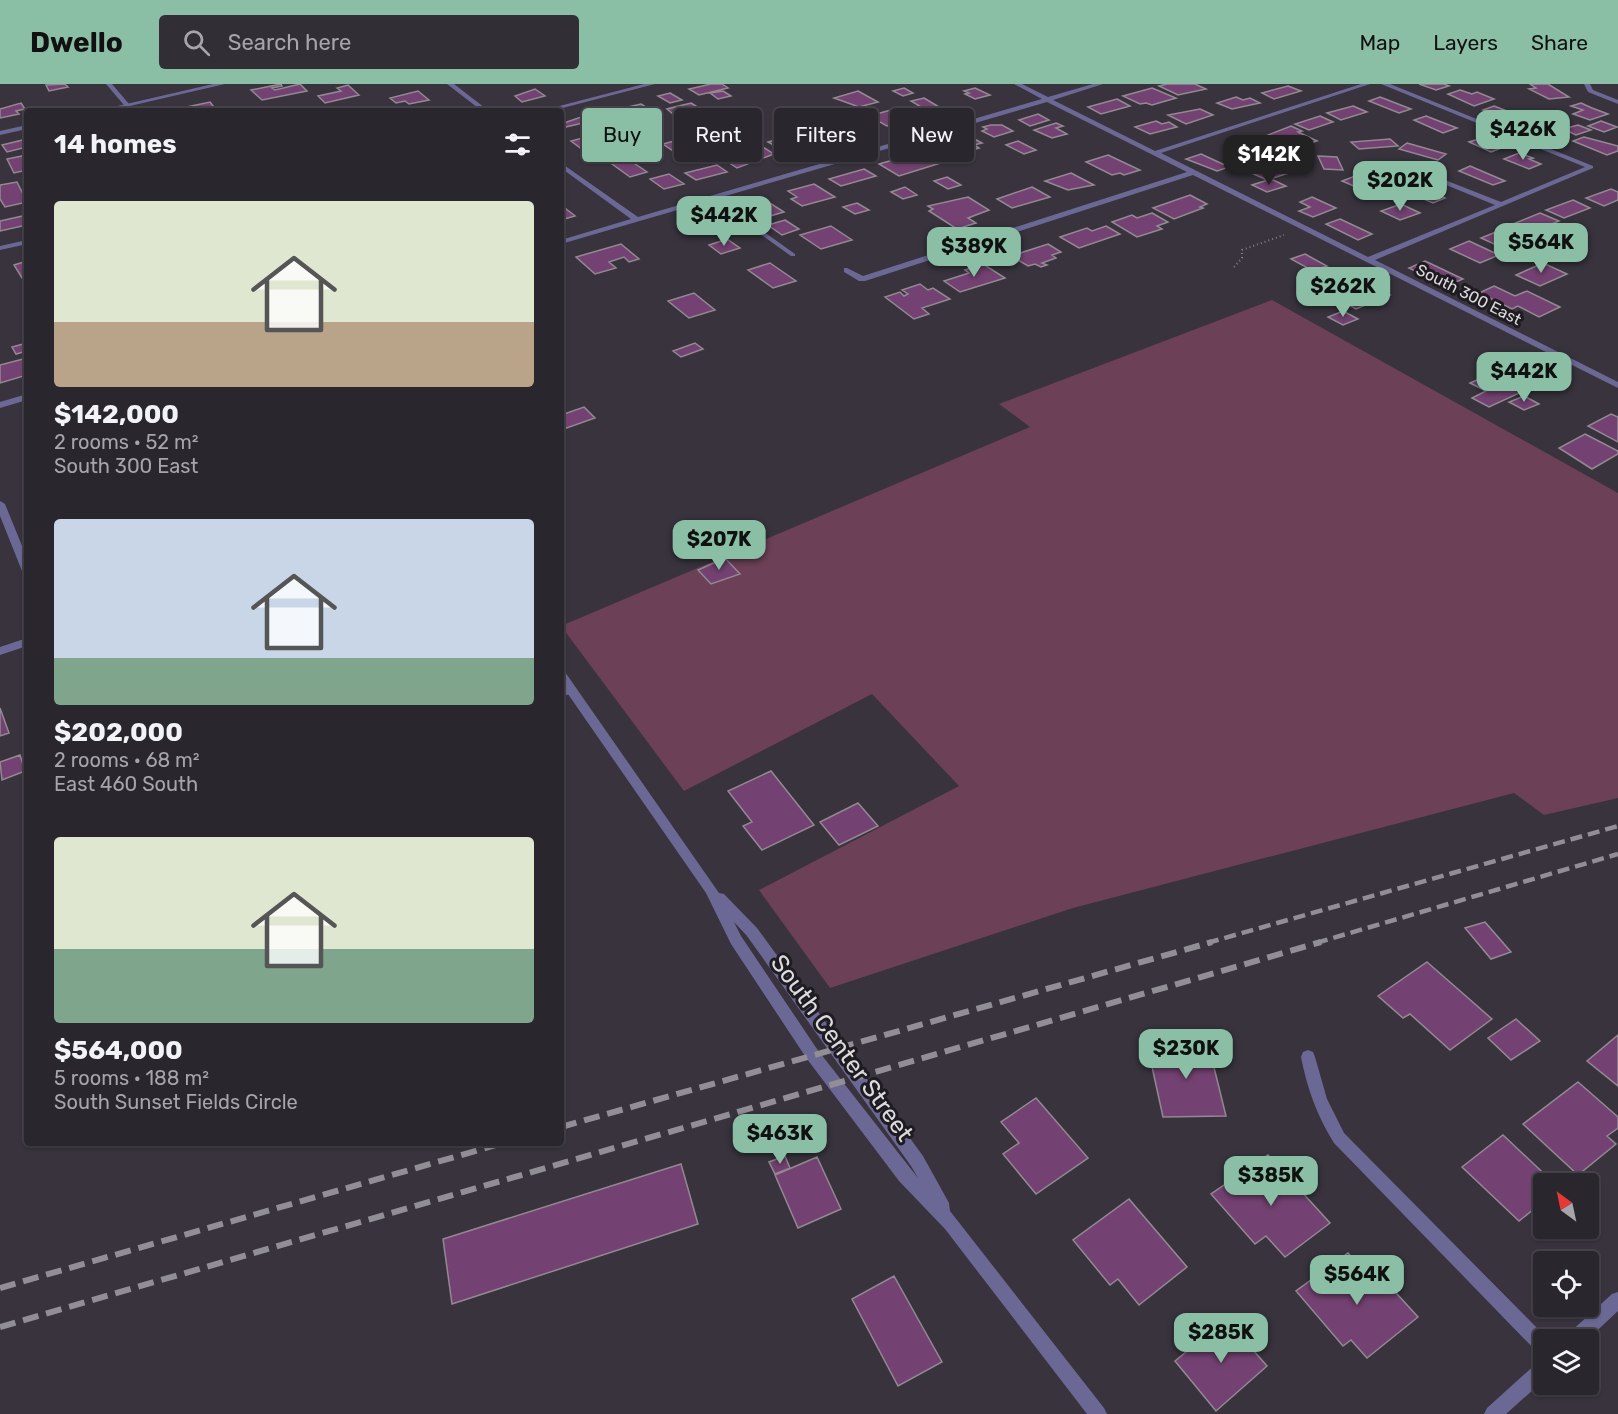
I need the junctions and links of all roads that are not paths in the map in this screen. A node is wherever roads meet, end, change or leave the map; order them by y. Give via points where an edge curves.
1 (109, 84) edge
2 (222, 84) edge
3 (450, 84) edge
4 (652, 84) edge
5 (1017, 84) edge
6 (1100, 84) edge
7 (1367, 84) edge
8 (1384, 84) edge
9 (1586, 84) edge
10 (1047, 99) junction
11 (1618, 102) edge
12 (130, 108) edge
13 (482, 108) edge
14 (555, 108) edge
15 (24, 128) edge
16 (0, 133) edge
17 (1155, 153) junction
18 (1397, 163) dead end
19 (564, 167) edge
20 (1194, 172) junction
21 (713, 198) junction
22 (1502, 205) junction
23 (637, 220) junction
24 (564, 241) edge
25 (24, 243) edge
26 (0, 248) edge
27 (793, 255) dead end
28 (1368, 260) junction
29 (847, 270) dead end
30 (1618, 386) edge
31 (24, 398) edge
32 (0, 405) edge
33 (0, 504) edge
34 (24, 564) edge
35 (24, 643) edge
36 (0, 651) edge
37 (566, 691) edge
38 (1308, 1057) dead end
39 (1618, 1300) edge
40 (1586, 1329) edge
41 (1533, 1336) edge
42 (1533, 1378) edge
43 (1098, 1414) edge
44 (1493, 1414) edge

1 - 12 street
2 - 12 street
3 - 13 street
4 - 14 street
5 - 10 street, South 300 East
6 - 10 street
7 - 17 street
8 - 22 street via 1591,167
9 - 11 street via 1590,91
10 - 17 street, South 300 East
10 - 21 street
15 - 16 street
17 - 20 street, South 300 East
18 - 22 street
19 - 23 street
20 - 28 street, South 300 East
20 - 29 street via 862,279
21 - 23 street
21 - 27 lane
22 - 28 street
23 - 24 street
25 - 26 street
28 - 30 street, South 300 East
31 - 32 street
33 - 34 street
35 - 36 street
37 - 43 street, South Center Street via 711,890 736,940 812,1054 905,1176 951,1223
38 - 41 street via 1314,1093 1339,1138
39 - 40 street
42 - 44 street

